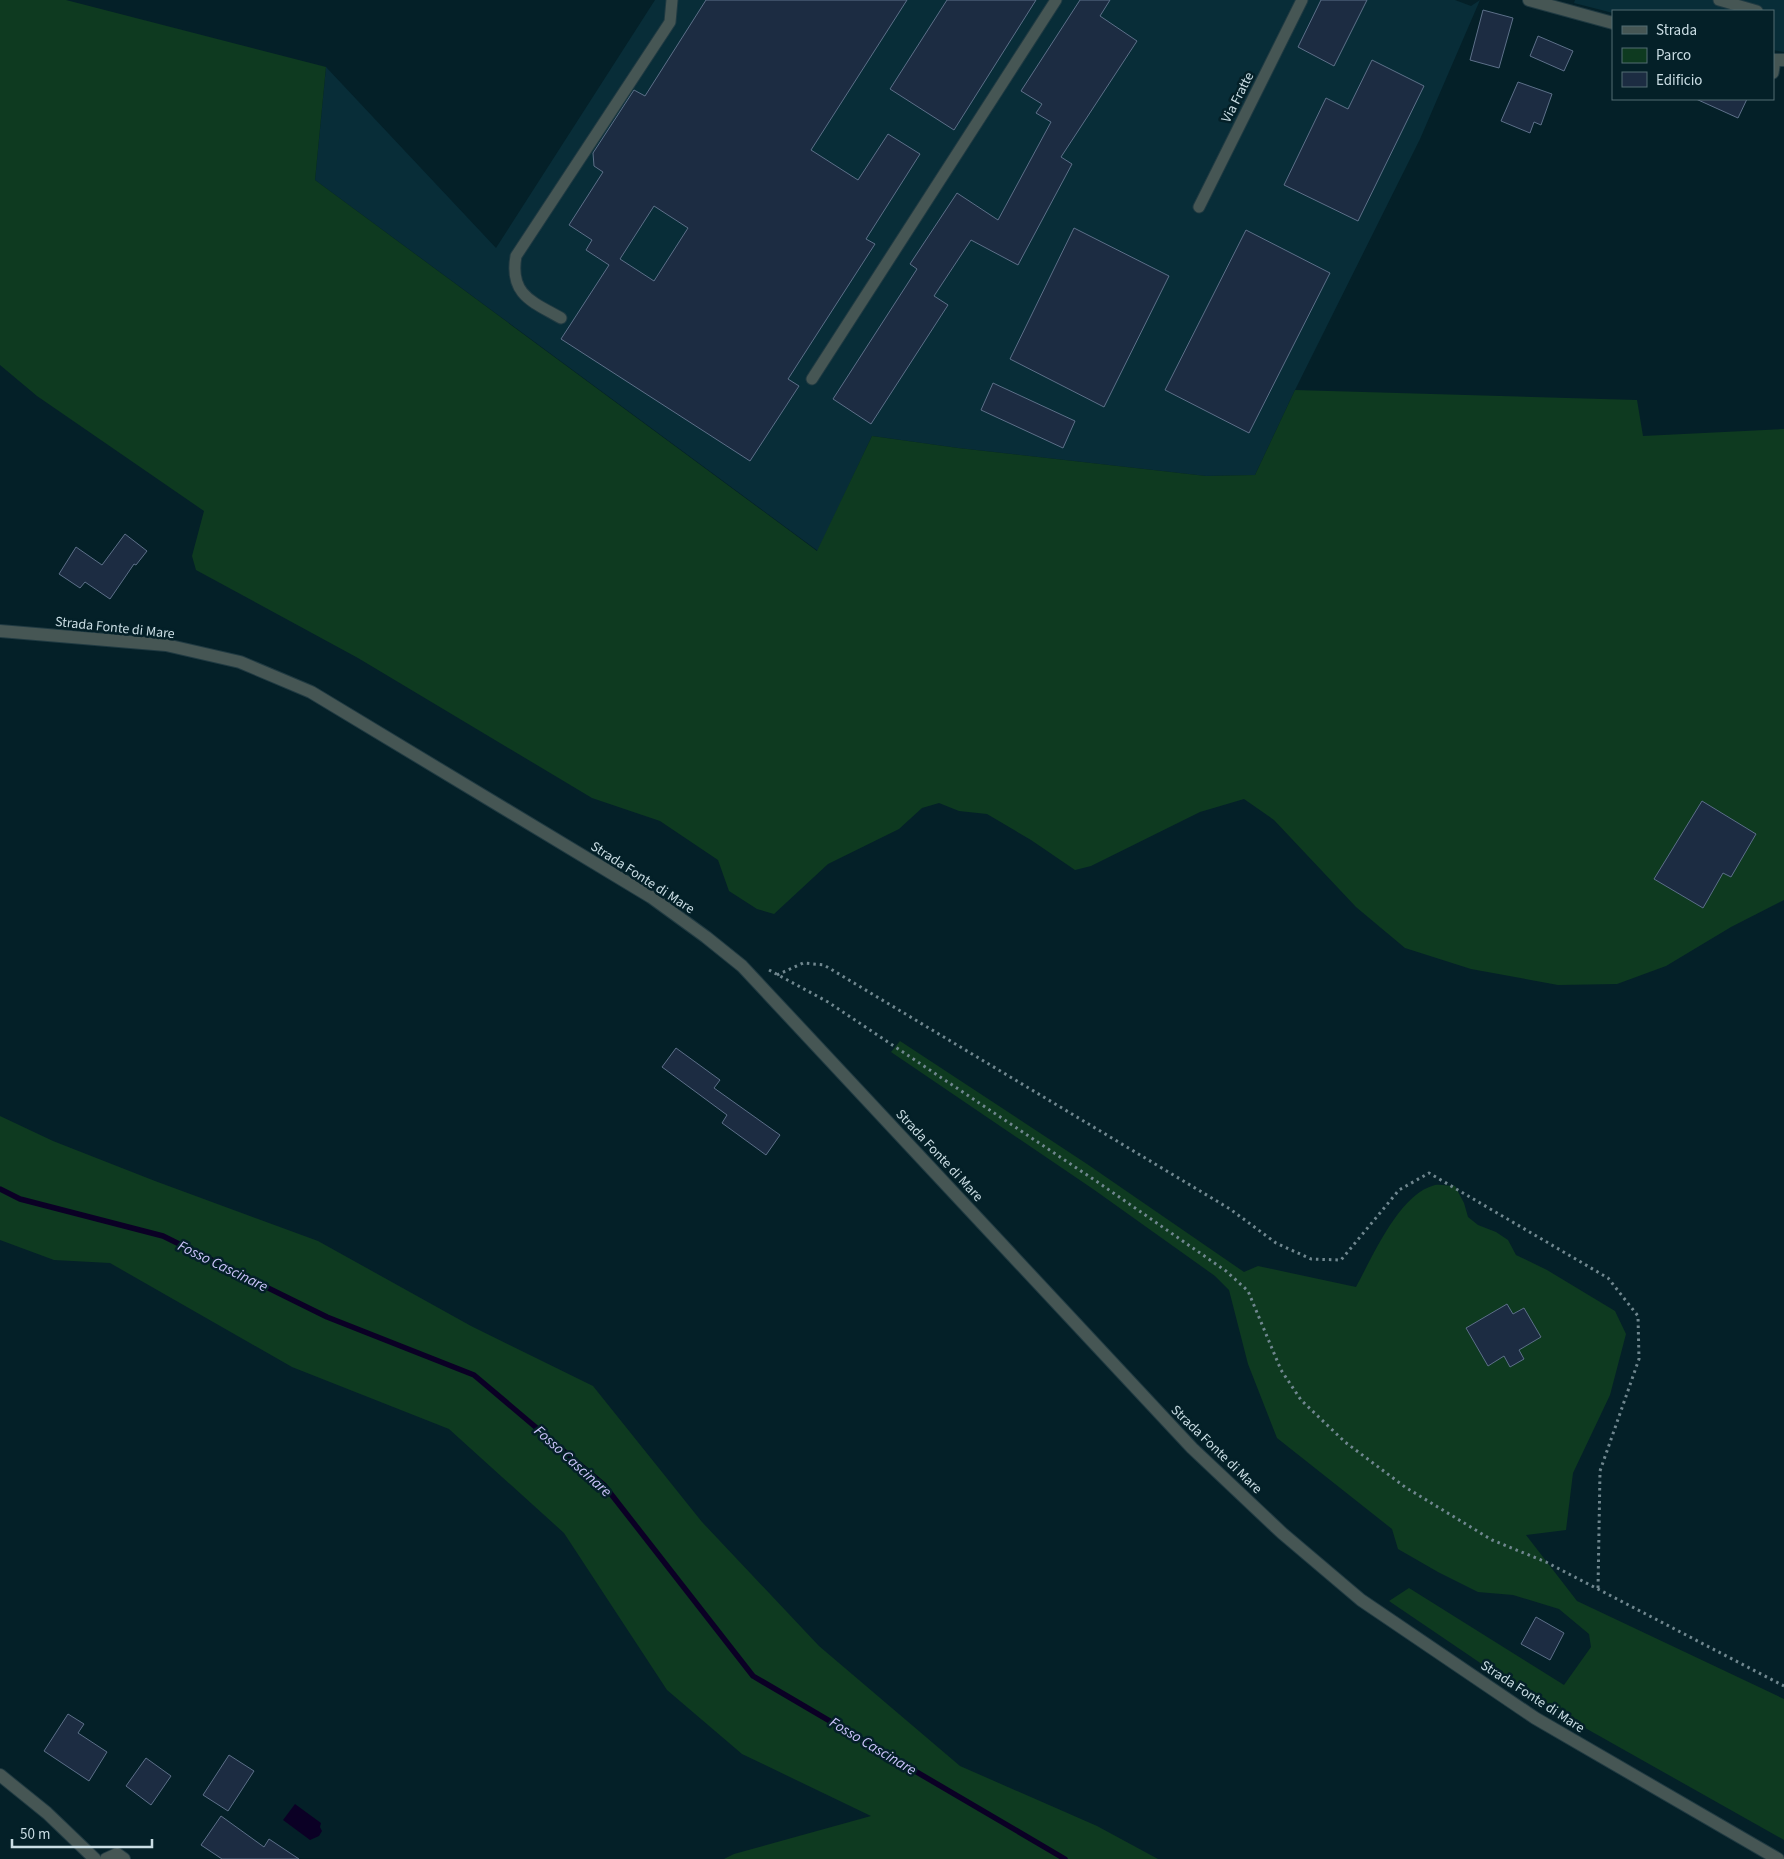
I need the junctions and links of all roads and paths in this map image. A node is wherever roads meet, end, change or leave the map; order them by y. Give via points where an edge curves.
1 (672, 0) edge
2 (1056, 0) edge
3 (1302, 0) edge
4 (1529, 0) edge
5 (1719, 0) edge
6 (1556, 4) edge
7 (1754, 10) edge
8 (1612, 23) edge
9 (1199, 207) dead end
10 (561, 318) dead end
11 (812, 379) dead end
12 (0, 631) edge
13 (761, 967) dead end
14 (777, 975) junction
15 (1598, 1589) junction
16 (1784, 1686) edge
17 (0, 1775) edge
18 (95, 1859) edge
19 (106, 1859) edge
20 (124, 1859) edge
21 (1778, 1859) edge

1 - 10 lane via 670,22 516,256 514,268 521,292
2 - 11 lane
3 - 9 lane, Via Fratte
4 - 6 street
5 - 7 lane
6 - 8 street
12 - 21 street, Strada Fonte di Mare via 166,645 240,662 311,692 651,897 742,966 1192,1448 1318,1564 1362,1600 1535,1718
13 - 14 path
14 - 15 path via 836,1008 1226,1271 1248,1291 1281,1370 1301,1400 1345,1442 1405,1487 1492,1540 1546,1562
14 - 15 path via 803,963 824,966 1230,1209 1276,1243 1311,1259 1341,1260 1399,1190 1429,1173 1608,1278 1638,1316 1639,1359 1600,1471
15 - 16 path
17 - 18 street via 47,1813
19 - 20 street via 117,1854

